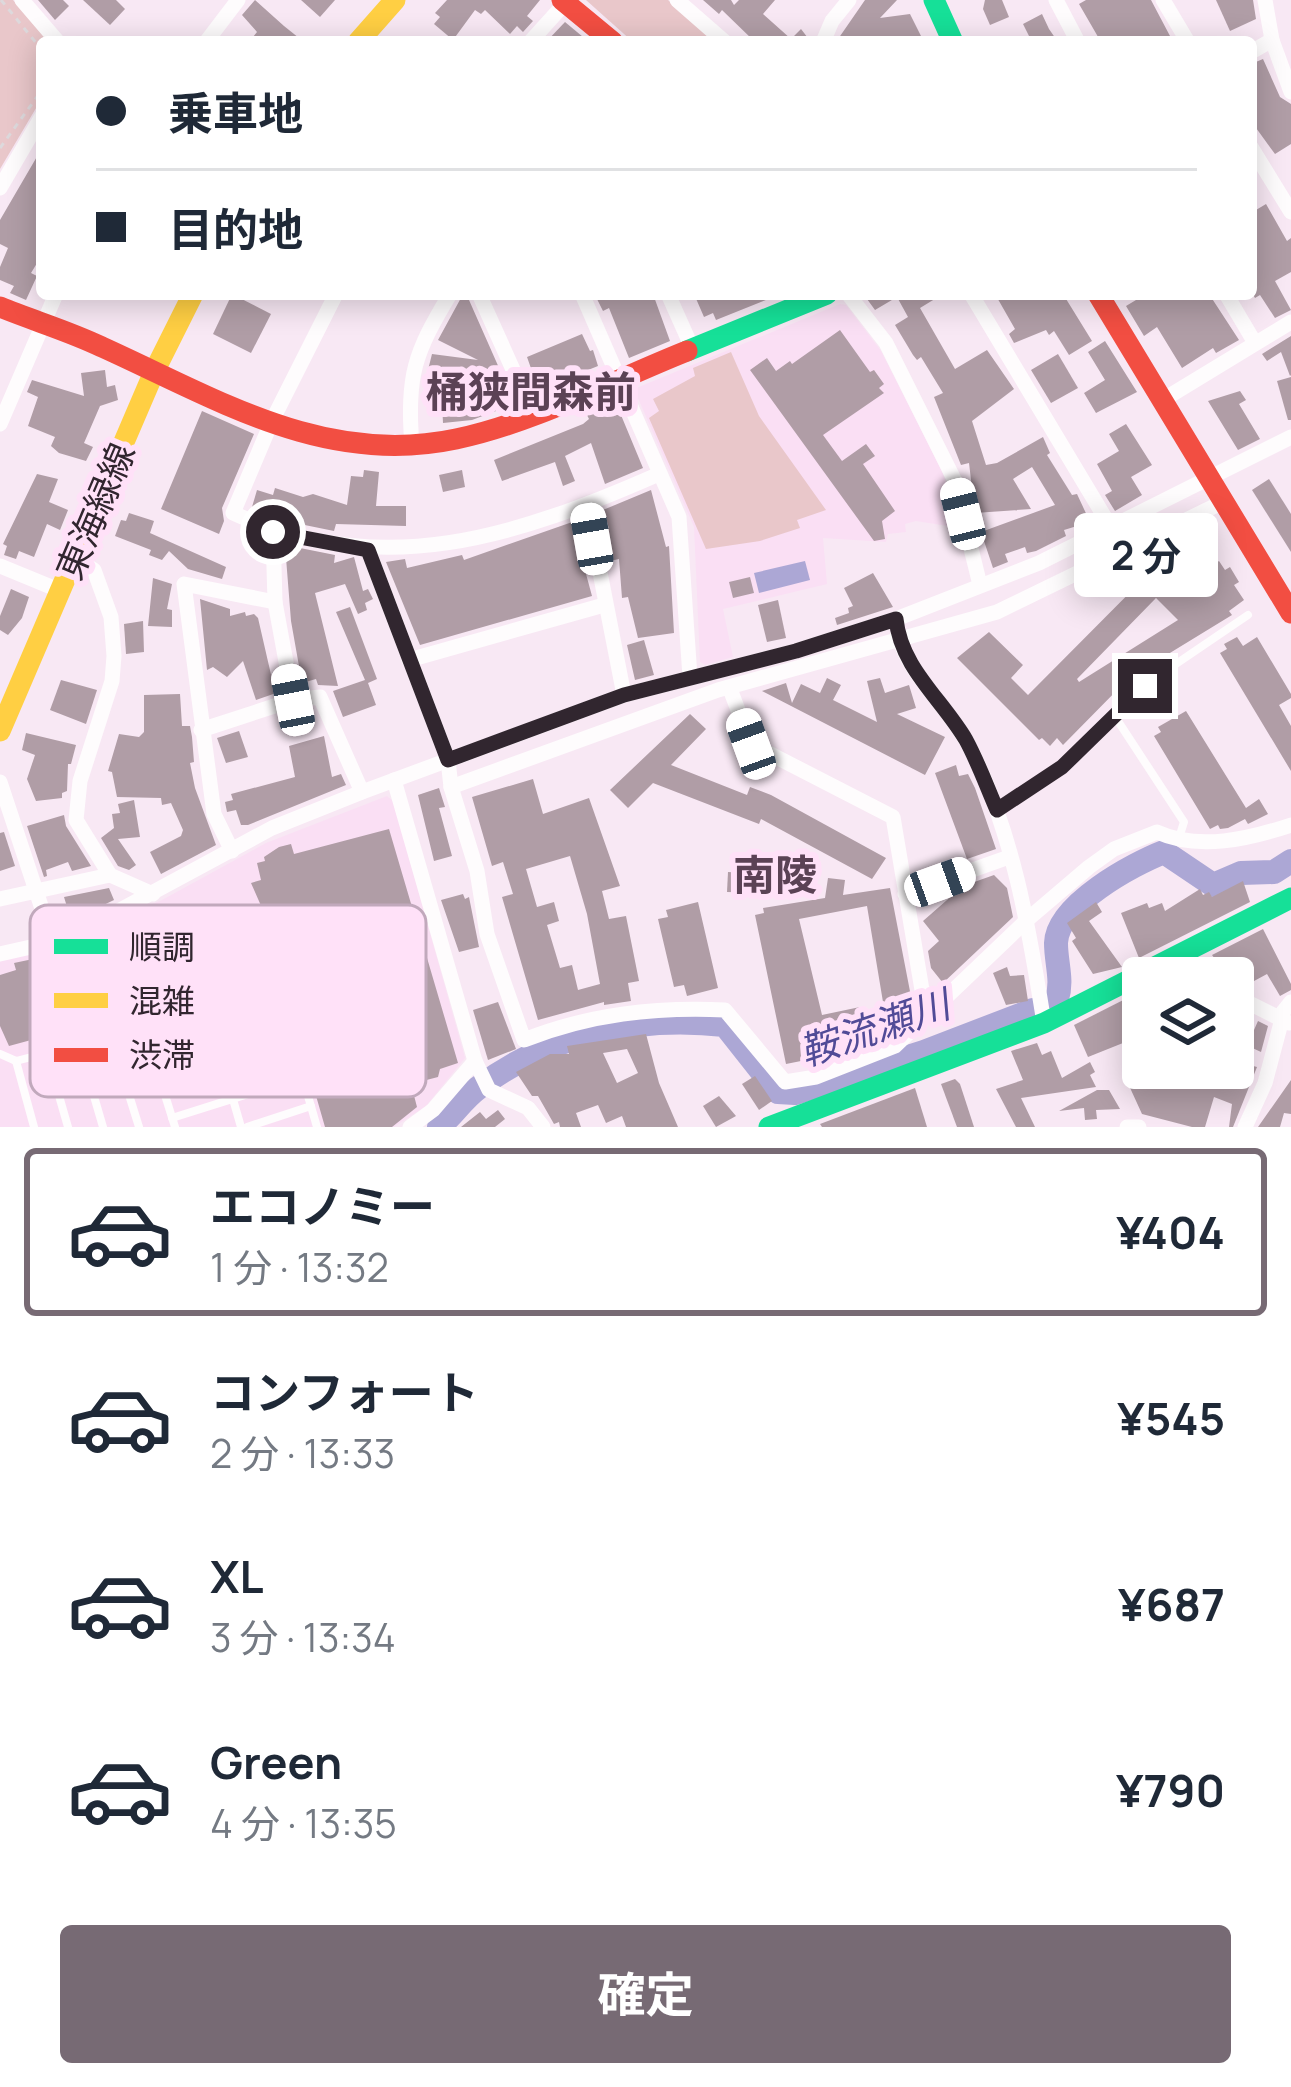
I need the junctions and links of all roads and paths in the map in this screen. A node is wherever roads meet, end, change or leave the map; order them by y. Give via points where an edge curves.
1 (1, 0) edge
2 (22, 0) edge
3 (395, 0) edge
4 (849, 0) edge
5 (934, 0) edge
6 (1056, 0) edge
7 (1163, 0) edge
8 (1265, 0) edge
9 (566, 1) edge
10 (232, 2) edge
11 (684, 2) edge
12 (53, 36) edge
13 (210, 36) edge
14 (363, 36) edge
15 (535, 36) edge
16 (606, 36) edge
17 (719, 36) edge
18 (826, 36) edge
19 (949, 36) edge
20 (1075, 36) edge
21 (1184, 36) edge
22 (1272, 40) junction
23 (36, 43) edge
24 (1257, 49) edge
25 (1291, 92) edge
26 (36, 98) edge
27 (36, 126) edge
28 (0, 148) edge
29 (1257, 157) edge
30 (0, 188) edge
31 (1291, 212) edge
32 (53, 300) edge
33 (190, 300) edge
34 (333, 300) edge
35 (446, 300) edge
36 (482, 300) edge
37 (585, 300) edge
38 (671, 300) edge
39 (853, 300) edge
40 (975, 300) edge
41 (1101, 300) edge
42 (1230, 300) edge
43 (777, 304) edge
44 (0, 307) edge
45 (1291, 322) edge
46 (42, 324) junction
47 (1255, 343) junction
48 (693, 350) junction
49 (154, 372) junction
50 (620, 380) junction
51 (1161, 401) junction
52 (533, 414) junction
53 (271, 423) junction
54 (0, 424) edge
55 (1291, 437) edge
56 (412, 445) junction
57 (659, 474) junction
58 (1209, 478) junction
59 (1223, 502) junction
60 (587, 506) junction
61 (1110, 526) junction
62 (273, 532) junction
63 (368, 550) junction
64 (75, 559) junction
65 (0, 566) edge
66 (980, 585) junction
67 (61, 591) junction
68 (274, 602) junction
69 (604, 605) junction
70 (1291, 613) edge
71 (1248, 615) dead end
72 (896, 619) junction
73 (898, 639) junction
74 (409, 660) junction
75 (690, 676) junction
76 (730, 689) junction
77 (624, 695) junction
78 (293, 700) junction
79 (1114, 715) junction
80 (0, 730) edge
81 (201, 730) junction
82 (448, 760) junction
83 (394, 780) junction
84 (0, 782) edge
85 (451, 787) junction
86 (362, 792) junction
87 (997, 810) junction
88 (1291, 825) edge
89 (1178, 842) junction
90 (232, 850) junction
91 (1009, 857) junction
92 (110, 875) junction
93 (34, 891) junction
94 (153, 894) junction
95 (905, 894) junction
96 (1291, 898) edge
97 (0, 899) edge
98 (39, 905) edge
99 (130, 905) edge
100 (1028, 919) junction
101 (30, 947) edge
102 (0, 954) edge
103 (1175, 957) edge
104 (1122, 985) edge
105 (1291, 1002) edge
106 (937, 1004) junction
107 (1254, 1005) edge
108 (1284, 1020) edge
109 (1044, 1023) junction
110 (0, 1054) edge
111 (30, 1058) edge
112 (16, 1061) junction
113 (475, 1062) junction
114 (59, 1097) edge
115 (94, 1097) edge
116 (130, 1097) edge
117 (239, 1097) edge
118 (308, 1097) edge
119 (233, 1099) junction
120 (311, 1106) junction
121 (174, 1123) edge
122 (34, 1127) edge
123 (68, 1127) edge
124 (103, 1127) edge
125 (140, 1127) edge
126 (244, 1127) edge
127 (317, 1127) edge
128 (410, 1127) edge
129 (543, 1127) edge
130 (769, 1127) edge
131 (1127, 1127) edge
132 (1139, 1127) edge
133 (1244, 1127) edge

1 - 23 path
2 - 12 street
3 - 14 street
4 - 18 street
5 - 19 street
6 - 20 street
7 - 21 street
8 - 22 street
9 - 15 street
9 - 16 street
10 - 13 street
11 - 17 street
22 - 24 street
22 - 25 street
26 - 28 path
27 - 30 street
29 - 31 street
32 - 46 street
33 - 49 street, 東海緑線
34 - 53 street
35 - 56 street via 413,366
36 - 52 street
37 - 50 street
38 - 48 street
39 - 66 street via 886,344 954,479
40 - 61 street
41 - 51 street
42 - 47 street
43 - 48 street
44 - 46 street
45 - 47 street
46 - 49 street
46 - 54 street
47 - 51 street
48 - 50 street
49 - 53 street
49 - 64 street, 東海緑線
50 - 52 street
50 - 57 street
51 - 58 street
52 - 56 street via 477,435
53 - 56 street via 362,446
53 - 62 street via 233,513
55 - 58 street
57 - 60 street
57 - 75 street via 680,517
58 - 59 street
58 - 61 street
59 - 70 street
59 - 73 street via 998,612
60 - 63 street via 511,532
60 - 69 street
61 - 66 street
62 - 63 street
62 - 68 street
63 - 74 street
64 - 67 street, 東海緑線
64 - 92 street via 94,569 111,616 112,680 76,820
65 - 67 street
66 - 72 street
67 - 80 street, 東海緑線
68 - 78 street
68 - 81 street via 184,584
69 - 74 street
69 - 77 street
71 - 79 lane
72 - 73 street
72 - 75 street
73 - 76 street
73 - 87 street via 965,739
74 - 82 street
75 - 77 street
76 - 85 street
76 - 95 street via 751,744 893,817
77 - 82 street
78 - 81 street
78 - 86 street via 320,697
79 - 87 lane via 1062,767
79 - 89 lane via 1184,822
81 - 90 street via 214,814
82 - 83 street
82 - 85 street
83 - 86 street
83 - 113 street
84 - 93 street
85 - 106 street via 487,934 524,1040 573,1021 645,1010 724,1010 776,1075 799,1082 895,1046
86 - 90 street
87 - 91 street
88 - 89 street via 1248,839
89 - 100 street via 1157,832 1114,849
90 - 94 street
91 - 95 street
91 - 100 street
92 - 93 street
92 - 94 street
93 - 97 street
93 - 98 street
94 - 99 street
95 - 106 street via 922,990
96 - 103 street
100 - 106 street
100 - 109 street
101 - 102 street
104 - 109 street
105 - 108 street
107 - 108 street
108 - 133 street
109 - 130 street
110 - 112 lane
111 - 112 lane
112 - 122 lane
113 - 128 street
113 - 129 street via 489,1090 528,1108
114 - 123 lane
115 - 124 lane
116 - 125 lane
117 - 119 lane
118 - 120 lane
119 - 121 lane
119 - 126 lane
120 - 126 lane
120 - 127 lane
131 - 132 street

